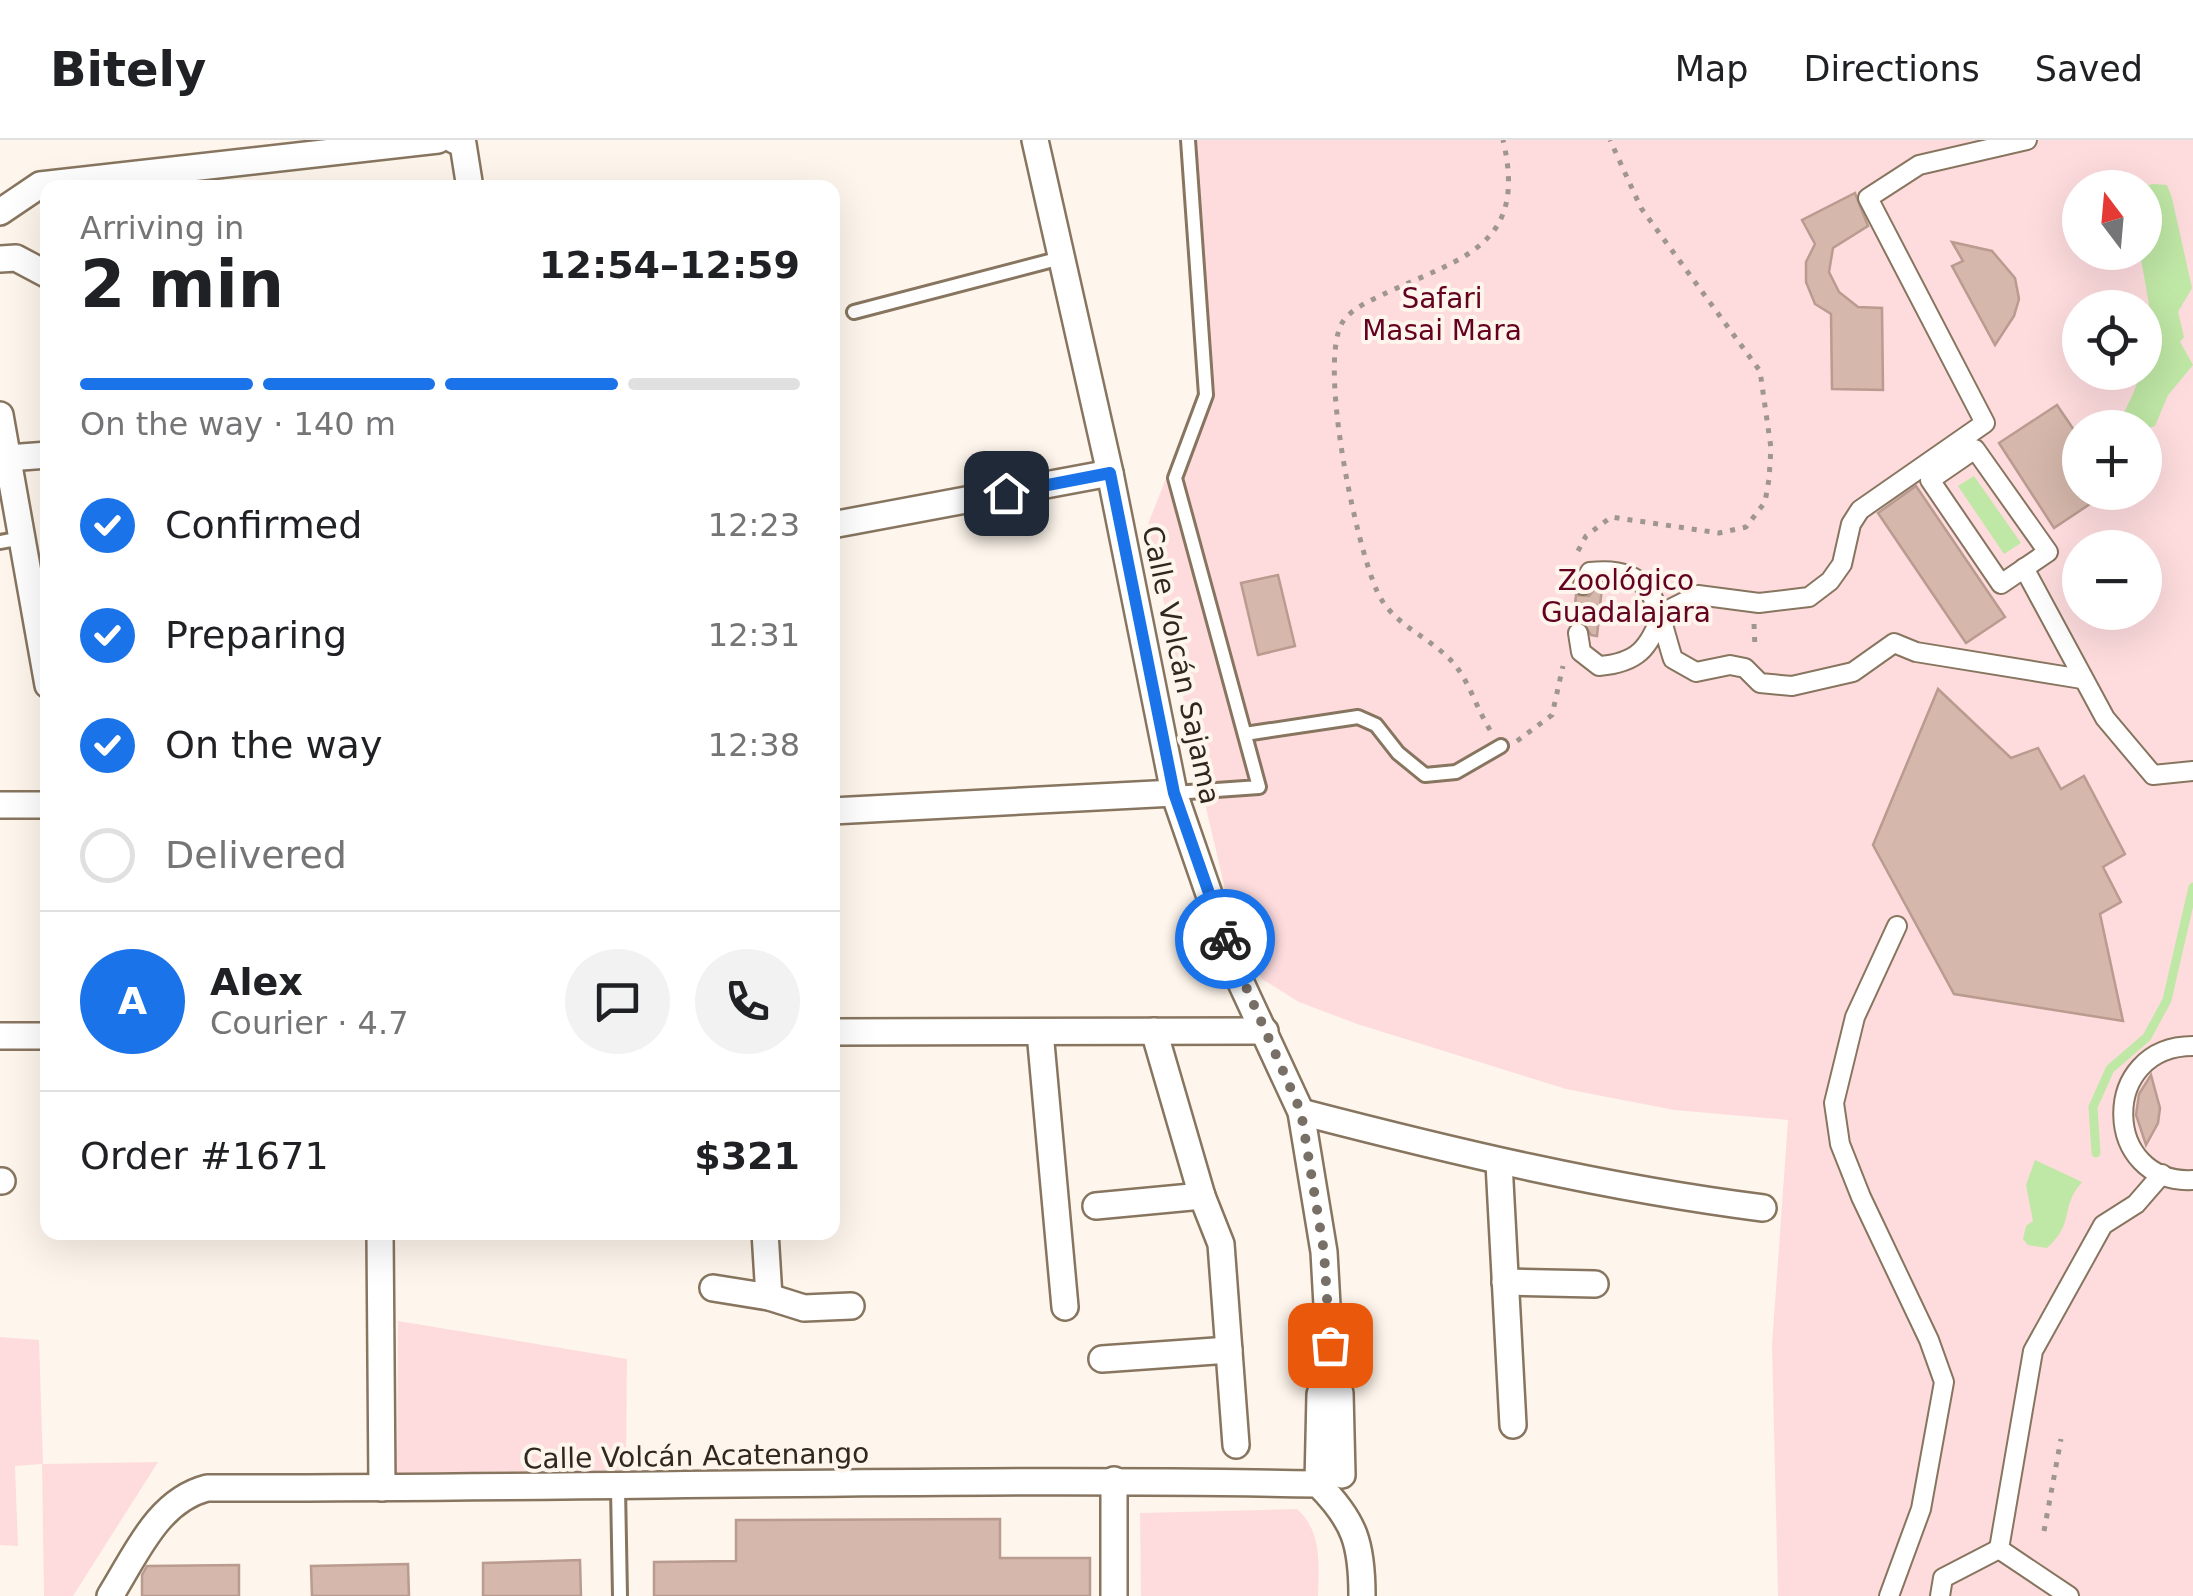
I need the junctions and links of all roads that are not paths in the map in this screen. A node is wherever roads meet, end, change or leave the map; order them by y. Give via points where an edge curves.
1 (438, 140) edge
2 (454, 140) edge
3 (1035, 140) edge
4 (1188, 140) edge
5 (2027, 140) edge
6 (84, 180) edge
7 (469, 180) edge
8 (40, 185) edge
9 (0, 212) edge
10 (1061, 258) junction
11 (0, 259) edge
12 (40, 270) edge
13 (854, 312) dead end
14 (0, 415) edge
15 (40, 456) edge
16 (8, 458) junction
17 (1948, 458) junction
18 (1110, 473) junction
19 (840, 524) edge
20 (11, 540) edge
21 (2024, 568) junction
22 (1584, 585) dead end
23 (1662, 613) junction
24 (1578, 633) dead end
25 (40, 654) edge
26 (2082, 679) junction
27 (1246, 734) junction
28 (1502, 746) road end
29 (2193, 771) edge
30 (1174, 793) junction
31 (0, 805) edge
32 (40, 805) edge
33 (840, 811) edge
34 (1897, 926) dead end
35 (1265, 1030) junction
36 (1154, 1031) junction
37 (840, 1032) edge
38 (1040, 1032) junction
39 (0, 1036) edge
40 (40, 1036) edge
41 (2193, 1046) edge
42 (1301, 1112) junction
43 (1499, 1164) junction
44 (2162, 1174) junction
45 (2193, 1180) edge
46 (1202, 1196) junction
47 (1096, 1206) dead end
48 (1764, 1208) dead end
49 (380, 1240) edge
50 (765, 1240) edge
51 (1506, 1282) junction
52 (1595, 1284) dead end
53 (713, 1288) dead end
54 (769, 1298) junction
55 (851, 1306) dead end
56 (1065, 1306) dead end
57 (1229, 1350) junction
58 (1102, 1359) dead end
59 (1514, 1425) dead end
60 (1236, 1445) dead end
61 (1114, 1480) junction
62 (1330, 1485) junction
63 (382, 1488) junction
64 (618, 1488) junction
65 (1999, 1549) junction
66 (110, 1596) edge
67 (620, 1596) edge
68 (1114, 1596) edge
69 (1362, 1596) edge
70 (1888, 1596) edge
71 (1940, 1596) edge
72 (2070, 1596) edge

1 - 6 street
2 - 7 street via 467,154
3 - 10 street, Calle Volcán Sajama
4 - 27 lane via 1206,395 1175,478
5 - 17 street via 1920,165 1868,198 1985,423
8 - 9 street
10 - 13 lane
10 - 18 street, Calle Volcán Sajama
11 - 12 street via 16,258
14 - 16 street
15 - 16 street
16 - 20 street
17 - 21 street via 1930,480 2001,584
17 - 21 street via 1976,449 2048,552
17 - 23 street via 1860,510 1842,564 1808,597 1750,602 1698,594
18 - 19 street
18 - 30 street, Calle Volcán Sajama
20 - 25 street
21 - 26 street
22 - 23 street via 1590,572 1613,570 1649,589
23 - 24 street via 1653,638 1624,664 1598,666 1581,652
23 - 26 street via 1673,659 1696,672 1730,664 1745,668 1760,683 1830,680 1894,644
26 - 29 street via 2153,776
27 - 28 lane via 1358,717 1376,725 1425,775 1456,772
27 - 30 lane via 1259,787
30 - 33 street
30 - 35 street, Calle Volcán Sajama via 1236,972
31 - 32 street
34 - 70 street via 1856,1017 1834,1103 1840,1144 1860,1197 1944,1382 1922,1508
35 - 36 street
35 - 42 street, Calle Volcán Sajama
36 - 38 street
36 - 46 street
37 - 38 street
38 - 56 street
39 - 40 street
41 - 44 street via 2158,1053 2141,1066 2122,1104 2130,1146
42 - 43 street
42 - 62 street, Calle Volcán Sajama via 1324,1252 1331,1376 1340,1393
43 - 48 street
43 - 51 street
44 - 45 street
44 - 65 street via 2136,1204 2103,1225 2034,1351
46 - 47 street
46 - 57 street via 1221,1244
49 - 63 street
50 - 54 street
51 - 52 street
51 - 59 street
53 - 54 street
54 - 55 street via 804,1308
57 - 58 street
57 - 60 street
61 - 62 street, Calle Volcán Acatenango
61 - 64 street, Calle Volcán Acatenango
61 - 68 street
62 - 69 street via 1358,1540
63 - 64 street, Calle Volcán Acatenango
63 - 66 street, Calle Volcán Acatenango via 191,1492 162,1514
64 - 67 lane
65 - 71 street via 1943,1578
65 - 72 street

